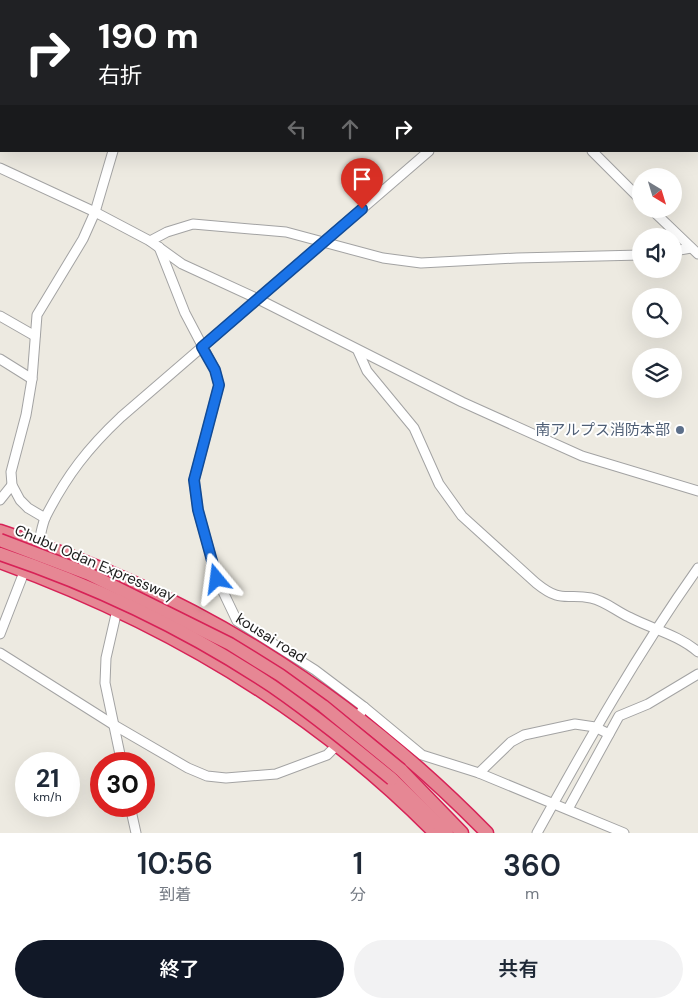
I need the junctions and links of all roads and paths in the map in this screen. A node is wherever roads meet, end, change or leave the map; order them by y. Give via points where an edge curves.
1 (113, 152) edge
2 (429, 152) edge
3 (593, 152) edge
4 (0, 168) edge
5 (632, 191) edge
6 (95, 212) junction
7 (660, 218) edge
8 (150, 241) junction
9 (322, 244) junction
10 (158, 248) junction
11 (682, 251) edge
12 (695, 251) edge
13 (632, 255) edge
14 (258, 299) junction
15 (0, 316) edge
16 (35, 336) junction
17 (202, 347) junction
18 (358, 351) junction
19 (0, 359) edge
20 (32, 378) junction
21 (12, 485) junction
22 (698, 491) edge
23 (0, 500) edge
24 (45, 518) junction
25 (0, 531) edge
26 (0, 540) edge
27 (39, 543) junction
28 (0, 554) edge
29 (0, 562) edge
30 (698, 568) edge
31 (23, 571) junction
32 (117, 610) junction
33 (655, 628) junction
34 (0, 634) edge
35 (0, 652) edge
36 (698, 652) edge
37 (698, 674) edge
38 (362, 712) junction
39 (114, 724) junction
40 (595, 727) junction
41 (609, 734) junction
42 (337, 745) junction
43 (120, 752) edge
44 (479, 773) junction
45 (554, 804) junction
46 (568, 809) junction
47 (132, 817) edge
48 (136, 833) edge
49 (435, 833) edge
50 (446, 833) edge
51 (462, 833) edge
52 (487, 833) edge
53 (537, 833) edge
54 (624, 833) edge

1 - 6 street
2 - 9 street
3 - 5 street
4 - 6 street
6 - 8 street
6 - 16 street via 83,239 37,316
7 - 12 street
8 - 9 street via 193,224 286,232
8 - 10 street
9 - 13 street via 421,263
9 - 14 street
10 - 14 street via 182,264
10 - 17 street
11 - 12 street
14 - 17 street
14 - 18 street
15 - 16 street
16 - 20 street
17 - 24 street via 121,417 81,458
17 - 38 street via 219,385 194,480 198,510 217,579 237,620 315,670
18 - 22 street via 582,456
18 - 33 street via 367,371 414,428 439,484 462,516 549,594 603,602 629,618
19 - 20 street
20 - 21 street via 11,472
21 - 23 street
21 - 24 street via 28,508
24 - 27 street
25 - 27 highway, kousai road
26 - 51 highway, Chubu Odan Expressway, bridge via 89,574 179,617 280,675 401,770
27 - 31 street
27 - 38 highway, kousai road via 156,591 257,647
28 - 50 highway, Chubu Odan Expressway, bridge via 84,586 223,656 314,717 392,779
29 - 31 highway
30 - 33 street
31 - 32 highway
31 - 34 street
32 - 39 street via 106,658 105,682
32 - 42 highway via 196,651 270,695
33 - 36 street
33 - 40 street
35 - 39 street
37 - 41 street via 648,704 619,716
38 - 42 street
38 - 44 street via 422,755
38 - 52 highway, kousai road
39 - 42 street via 188,768 208,776 226,778 276,774 327,755
39 - 43 street
40 - 41 street
40 - 44 street via 575,724 524,735 511,742
40 - 45 street
41 - 46 street
42 - 49 highway
44 - 45 street
45 - 46 street
45 - 53 street
46 - 54 street
47 - 48 street

